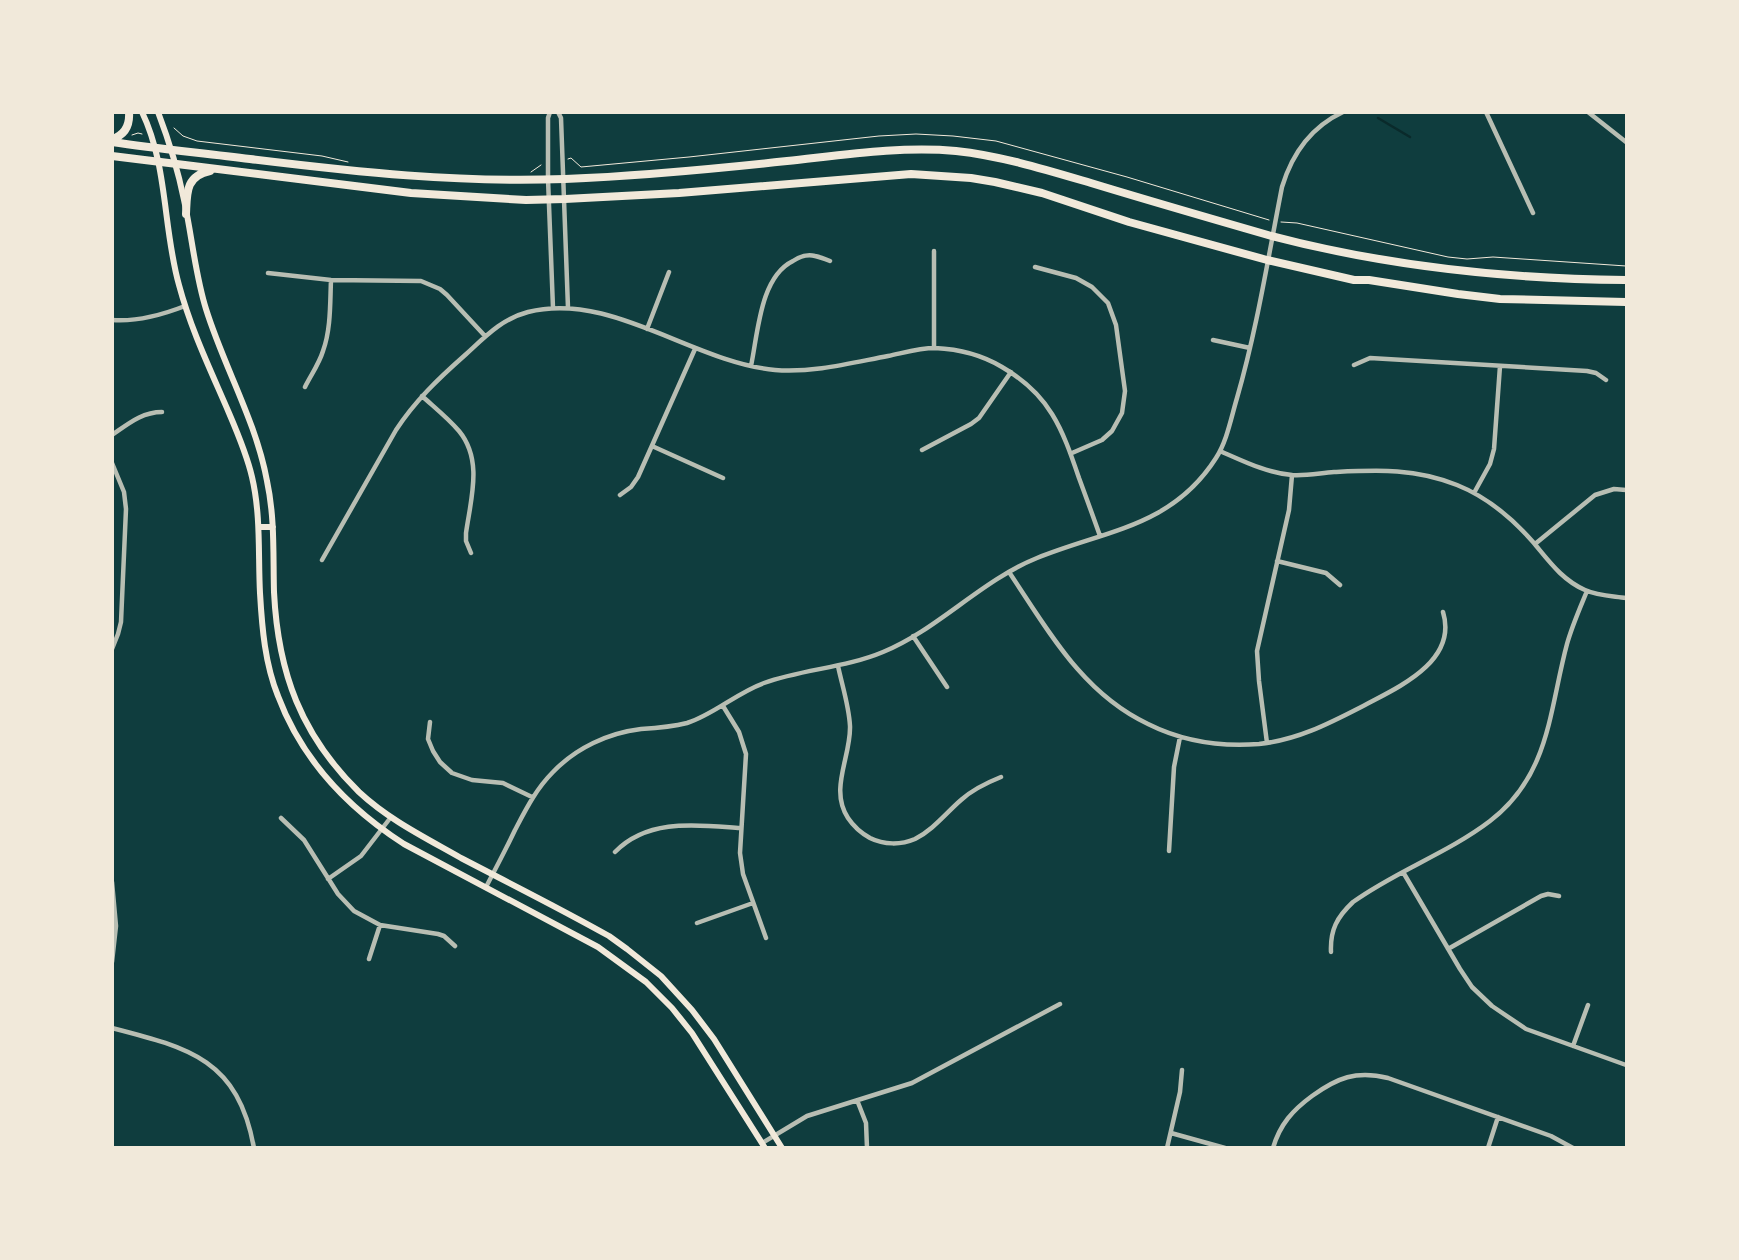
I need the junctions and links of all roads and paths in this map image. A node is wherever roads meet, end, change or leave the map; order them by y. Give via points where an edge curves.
1 (130, 112) edge
2 (142, 112) edge
3 (158, 112) edge
4 (550, 112) edge
5 (558, 112) edge
6 (1343, 112) edge
7 (1486, 112) edge
8 (1588, 112) edge
9 (174, 128) dead end
10 (142, 134) dead end
11 (129, 135) dead end
12 (112, 141) edge
13 (1626, 142) edge
14 (154, 148) junction
15 (172, 149) junction
16 (112, 156) edge
17 (158, 162) junction
18 (348, 162) dead end
19 (562, 163) junction
20 (176, 164) junction
21 (548, 166) junction
22 (222, 170) junction
23 (527, 173) dead end
24 (548, 179) junction
25 (563, 179) junction
26 (549, 200) junction
27 (565, 200) junction
28 (1533, 213) dead end
29 (186, 214) junction
30 (1270, 220) dead end
31 (1283, 222) dead end
32 (1273, 236) junction
33 (934, 251) dead end
34 (1267, 260) junction
35 (830, 261) dead end
36 (1626, 266) edge
37 (1035, 267) dead end
38 (668, 272) dead end
39 (268, 273) dead end
40 (331, 280) junction
41 (1626, 280) edge
42 (1626, 302) edge
43 (185, 306) junction
44 (553, 308) junction
45 (568, 308) junction
46 (112, 320) edge
47 (647, 329) junction
48 (485, 336) junction
49 (1213, 340) dead end
50 (695, 348) junction
51 (934, 348) junction
52 (1250, 348) junction
53 (1354, 365) dead end
54 (751, 366) junction
55 (1500, 366) junction
56 (1011, 372) junction
57 (1606, 380) dead end
58 (305, 387) dead end
59 (422, 396) junction
60 (162, 412) dead end
61 (112, 435) edge
62 (652, 446) junction
63 (922, 450) dead end
64 (1220, 451) junction
65 (1072, 453) junction
66 (112, 463) edge
67 (1292, 475) junction
68 (723, 478) dead end
69 (1626, 490) edge
70 (1474, 493) junction
71 (620, 495) dead end
72 (273, 527) junction
73 (259, 528) junction
74 (1100, 536) junction
75 (1535, 544) junction
76 (471, 553) dead end
77 (322, 560) dead end
78 (1276, 561) junction
79 (1009, 572) junction
80 (1340, 585) dead end
81 (1587, 591) junction
82 (1626, 598) edge
83 (1443, 612) dead end
84 (913, 636) junction
85 (112, 649) edge
86 (838, 666) junction
87 (947, 687) dead end
88 (723, 706) junction
89 (430, 722) dead end
90 (1180, 736) junction
91 (1267, 742) junction
92 (1001, 777) dead end
93 (532, 797) junction
94 (391, 817) junction
95 (281, 818) dead end
96 (740, 828) junction
97 (382, 830) junction
98 (1170, 851) dead end
99 (615, 852) dead end
100 (1403, 872) junction
101 (493, 874) junction
102 (328, 878) junction
103 (112, 882) edge
104 (486, 887) junction
105 (1559, 896) dead end
106 (753, 904) junction
107 (697, 923) dead end
108 (380, 925) junction
109 (766, 938) dead end
110 (455, 946) dead end
111 (1448, 949) junction
112 (1331, 952) dead end
113 (369, 959) dead end
114 (112, 962) edge
115 (1060, 1004) dead end
116 (1588, 1005) dead end
117 (112, 1028) edge
118 (1573, 1046) junction
119 (1626, 1065) edge
120 (1182, 1070) dead end
121 (857, 1100) junction
122 (1498, 1117) junction
123 (1171, 1132) junction
124 (774, 1135) junction
125 (763, 1145) edge
126 (254, 1148) edge
127 (782, 1148) edge
128 (867, 1148) edge
129 (1167, 1148) edge
130 (1225, 1148) edge
131 (1273, 1148) edge
132 (1488, 1148) edge
133 (1573, 1148) edge

1 - 12 highway via 124,132
2 - 14 main road
3 - 15 main road
4 - 21 street
5 - 19 street via 561,118
6 - 32 street via 1315,130 1296,153 1282,187
7 - 28 street
8 - 13 street
9 - 18 path via 182,136 197,141
10 - 11 path
12 - 14 highway
14 - 15 highway
14 - 17 main road
15 - 20 main road
15 - 24 highway via 379,174 471,180
16 - 17 highway
17 - 20 highway
17 - 43 main road via 176,275
19 - 25 street
19 - 30 path via 570,158 581,167 879,136 953,136 996,141
20 - 22 highway
20 - 29 main road
21 - 23 path via 540,164
21 - 24 street
22 - 26 highway via 411,193
22 - 29 highway via 202,173 192,180 187,193
24 - 25 highway
24 - 26 street
25 - 27 street
25 - 32 highway via 891,151 957,151 1039,168
26 - 27 highway
26 - 44 street
27 - 34 highway via 911,174 971,178 1042,193 1129,222
27 - 45 street
29 - 72 main road via 205,307 263,462
31 - 36 path via 1448,257
32 - 34 street
32 - 41 highway via 1335,251 1459,270 1565,279
33 - 51 street
34 - 42 highway via 1354,280 1458,294 1532,301
34 - 52 street
35 - 54 street via 813,256 798,258 775,275 765,295
37 - 65 street via 1076,278 1092,286 1108,304 1116,325 1124,391 1122,413 1106,436
38 - 47 street
39 - 40 street
40 - 48 street via 429,283 447,295
40 - 58 street via 326,344
43 - 46 street via 149,318
43 - 73 main road via 246,454
44 - 45 street
44 - 48 street via 513,318
45 - 47 street via 599,312
47 - 50 street
48 - 59 street
49 - 52 street
50 - 54 street
50 - 62 street
51 - 54 street via 812,370
51 - 56 street via 980,356
52 - 64 street
53 - 55 street via 1370,358
55 - 57 street via 1587,371
55 - 70 street via 1494,449 1490,464
56 - 63 street via 979,418
56 - 65 street via 1045,403
59 - 76 street via 459,430 471,453 474,479 466,541
59 - 77 street via 396,430
60 - 61 street via 143,415
62 - 68 street
62 - 71 street via 634,482
64 - 67 street via 1259,467
64 - 74 street via 1199,482 1172,505 1149,518
65 - 74 street
66 - 85 street via 124,492 126,522 120,622
67 - 70 street via 1402,471 1437,478
67 - 78 street via 1289,510
69 - 75 street via 1614,488 1595,495
70 - 75 street via 1507,516
72 - 73 main road
72 - 94 main road via 279,645 295,698 330,759 360,792
73 - 97 main road via 262,623 267,659 278,696 297,736 325,776 354,808
74 - 79 street via 1022,564
75 - 81 street via 1557,572
78 - 80 street via 1326,573
78 - 91 street via 1257,651
79 - 84 street
79 - 90 street via 1061,651 1093,687 1132,716
81 - 82 street
81 - 100 street via 1567,644 1544,744 1527,780 1511,802 1490,821
83 - 91 street via 1446,623 1441,645 1429,664 1413,678 1319,728 1297,737
84 - 86 street via 887,651
84 - 87 street
86 - 88 street via 765,682
86 - 92 street via 850,729 840,794 845,814 865,836 888,843 915,839 969,794
88 - 93 street via 683,724 627,732 594,742 561,764
88 - 96 street via 739,732 746,754
89 - 93 street via 428,739 433,751 452,773 472,780 503,783
90 - 91 street via 1214,744
90 - 98 street via 1174,767
93 - 101 street
94 - 97 street
94 - 101 main road
95 - 102 street via 304,840
96 - 99 street via 691,824 672,826 631,838
96 - 106 street via 740,861
97 - 102 street via 361,856
97 - 104 main road
100 - 111 street
100 - 112 street via 1346,908 1333,929
101 - 104 street
101 - 124 main road via 609,936 661,976 704,1024
102 - 108 street via 348,906
103 - 114 street via 116,926
104 - 125 main road via 598,947 646,982 692,1033
105 - 111 street via 1541,896
106 - 107 street
106 - 109 street
108 - 110 street via 438,934
108 - 113 street
111 - 118 street via 1472,987 1498,1011 1526,1029
115 - 121 street via 912,1083
116 - 118 street
117 - 126 street via 174,1045 216,1069 238,1097
118 - 119 street
120 - 123 street
121 - 124 street via 808,1116
121 - 128 street via 866,1124
122 - 131 street via 1388,1078 1352,1076 1326,1086 1297,1107 1281,1126
122 - 132 street
122 - 133 street via 1551,1136
123 - 129 street
123 - 130 street
124 - 125 street
124 - 127 main road

